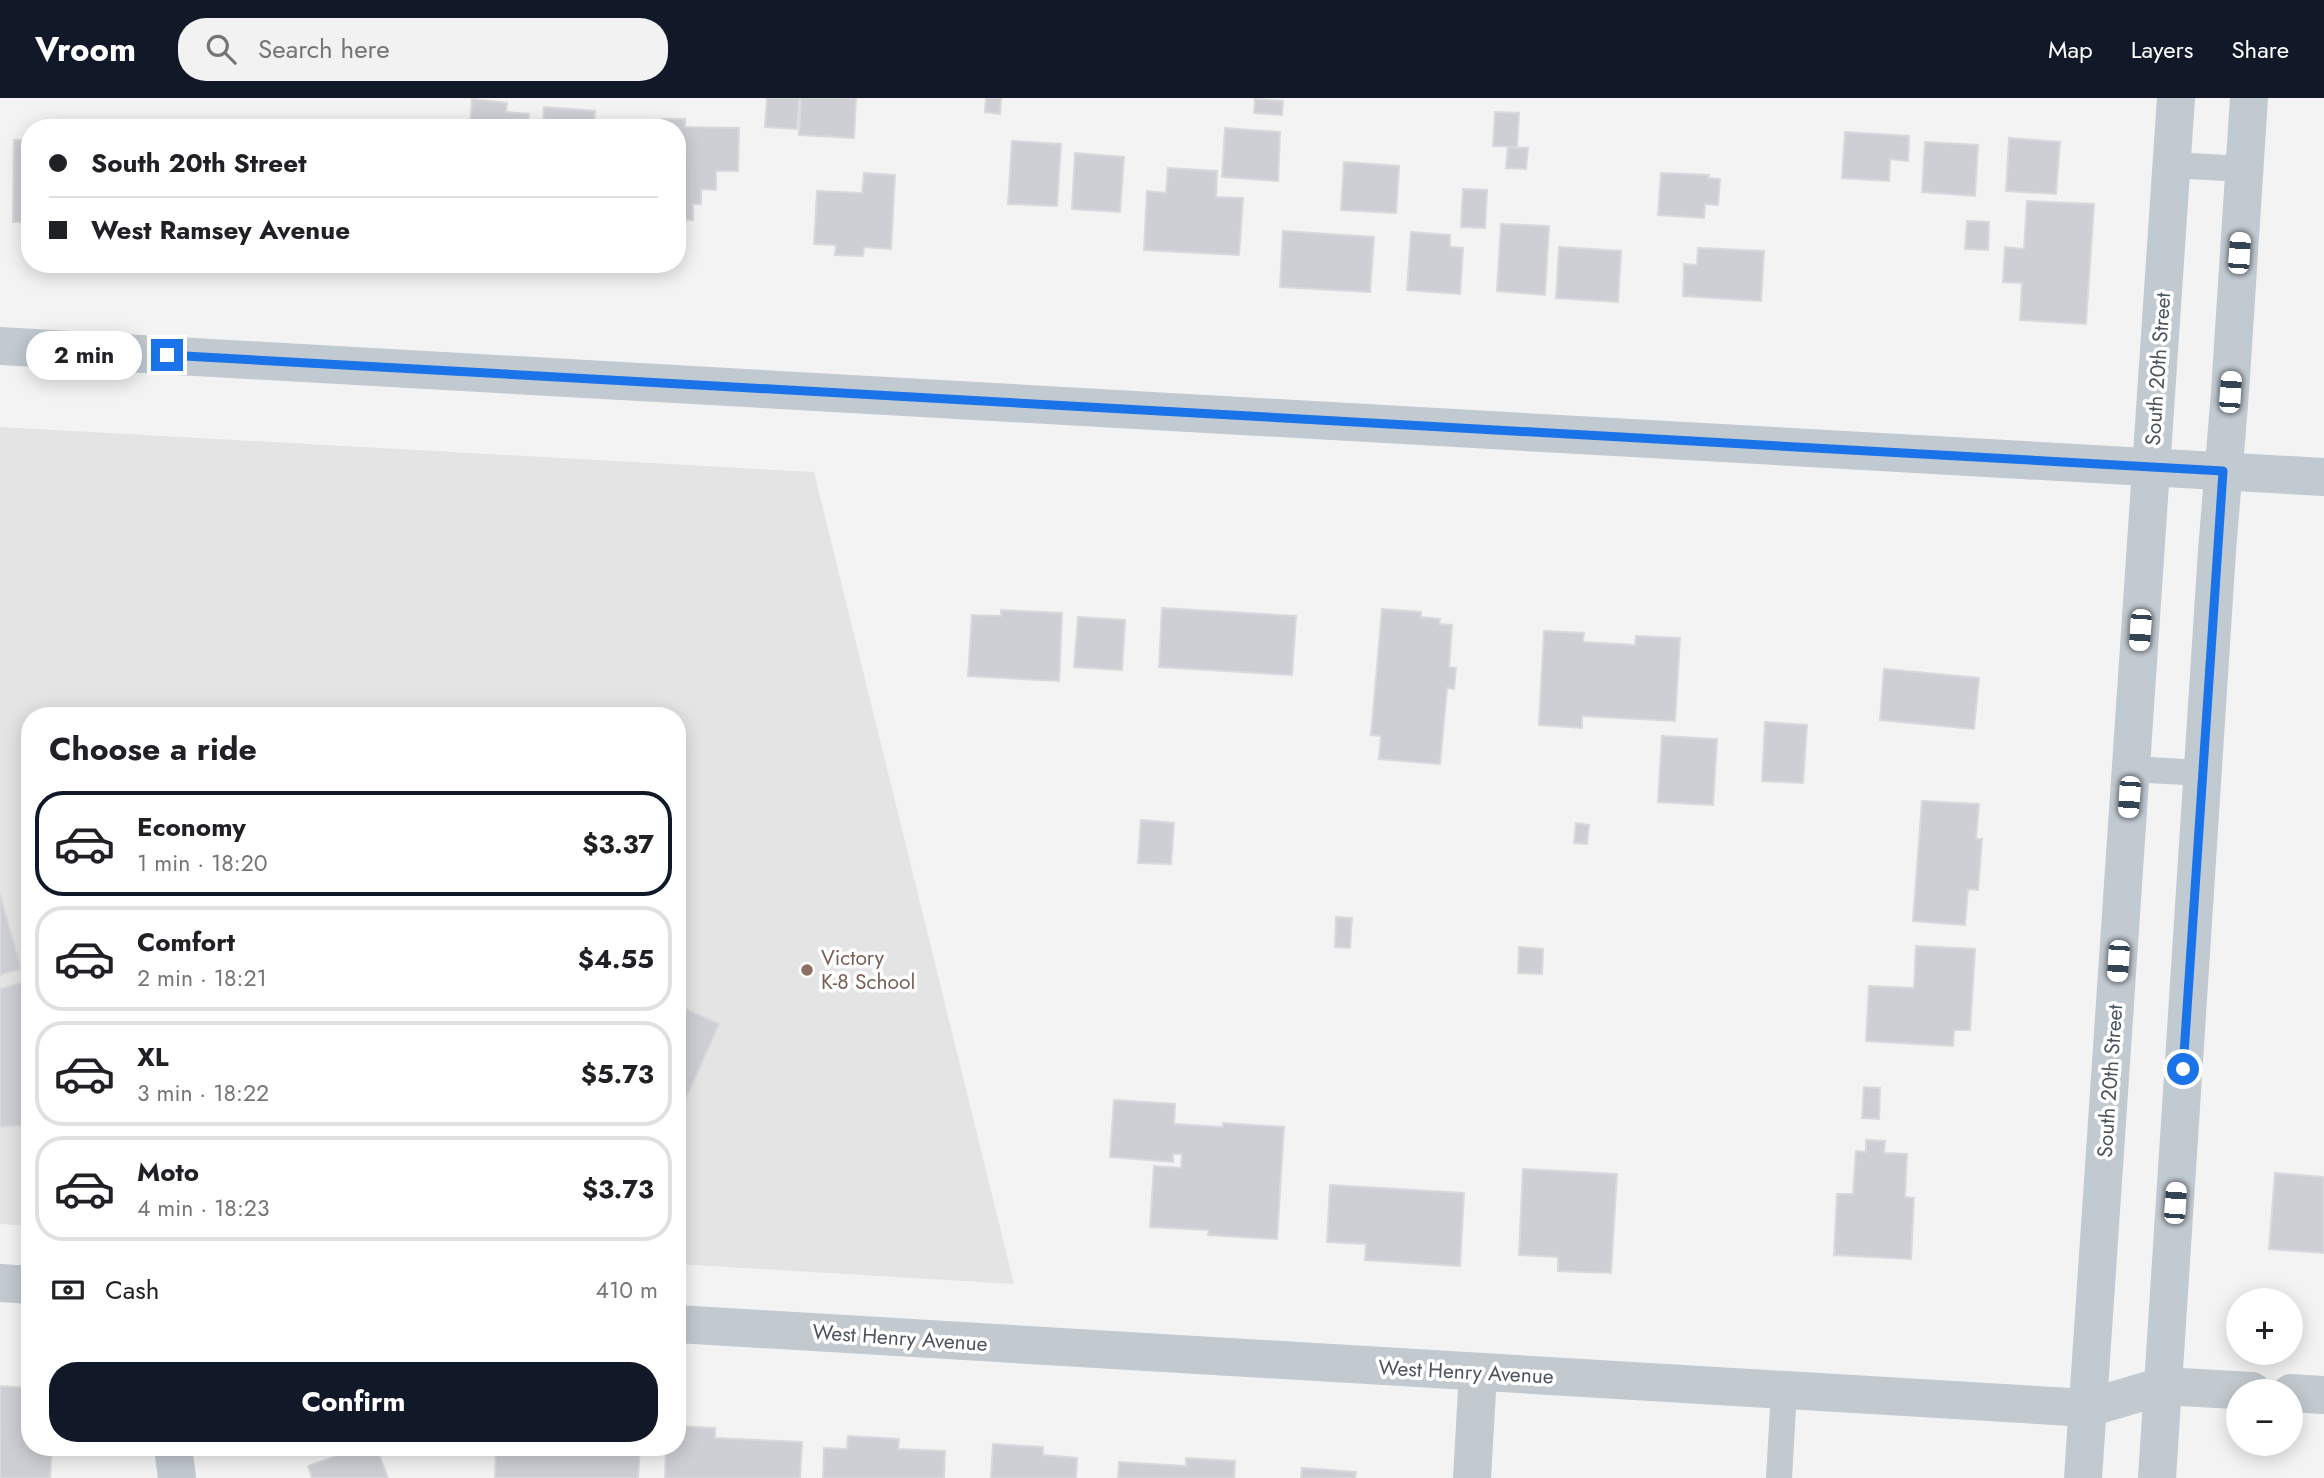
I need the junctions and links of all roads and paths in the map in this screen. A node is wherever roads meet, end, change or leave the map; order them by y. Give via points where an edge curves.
1 (2176, 98) edge
2 (2249, 98) edge
3 (2171, 165) junction
4 (2244, 169) junction
5 (0, 346) edge
6 (2151, 467) junction
7 (2223, 471) junction
8 (2324, 477) edge
9 (2131, 769) junction
10 (2202, 773) junction
11 (0, 1283) edge
12 (21, 1284) edge
13 (686, 1325) edge
14 (1479, 1373) junction
15 (2163, 1386) junction
16 (2226, 1390) edge
17 (1784, 1391) junction
18 (2303, 1394) edge
19 (2324, 1395) edge
20 (2088, 1408) junction
21 (174, 1456) edge
22 (177, 1478) edge
23 (1472, 1478) edge
24 (1779, 1478) edge
25 (2083, 1478) edge
26 (2157, 1478) edge

1 - 3 street, South 20th Street
2 - 4 street
3 - 4 lane
3 - 6 street, South 20th Street
4 - 7 street
5 - 6 street
6 - 7 street
6 - 9 street, South 20th Street
7 - 8 street
7 - 10 street
9 - 10 lane
9 - 20 street, South 20th Street
10 - 15 street
11 - 12 street
13 - 14 street, West Henry Avenue
14 - 17 street, West Henry Avenue
14 - 23 street
15 - 16 street, West Henry Avenue
15 - 20 street, West Henry Avenue
15 - 26 street
17 - 20 street, West Henry Avenue
17 - 24 lane
18 - 19 street
20 - 25 street, South 20th Street
21 - 22 street

